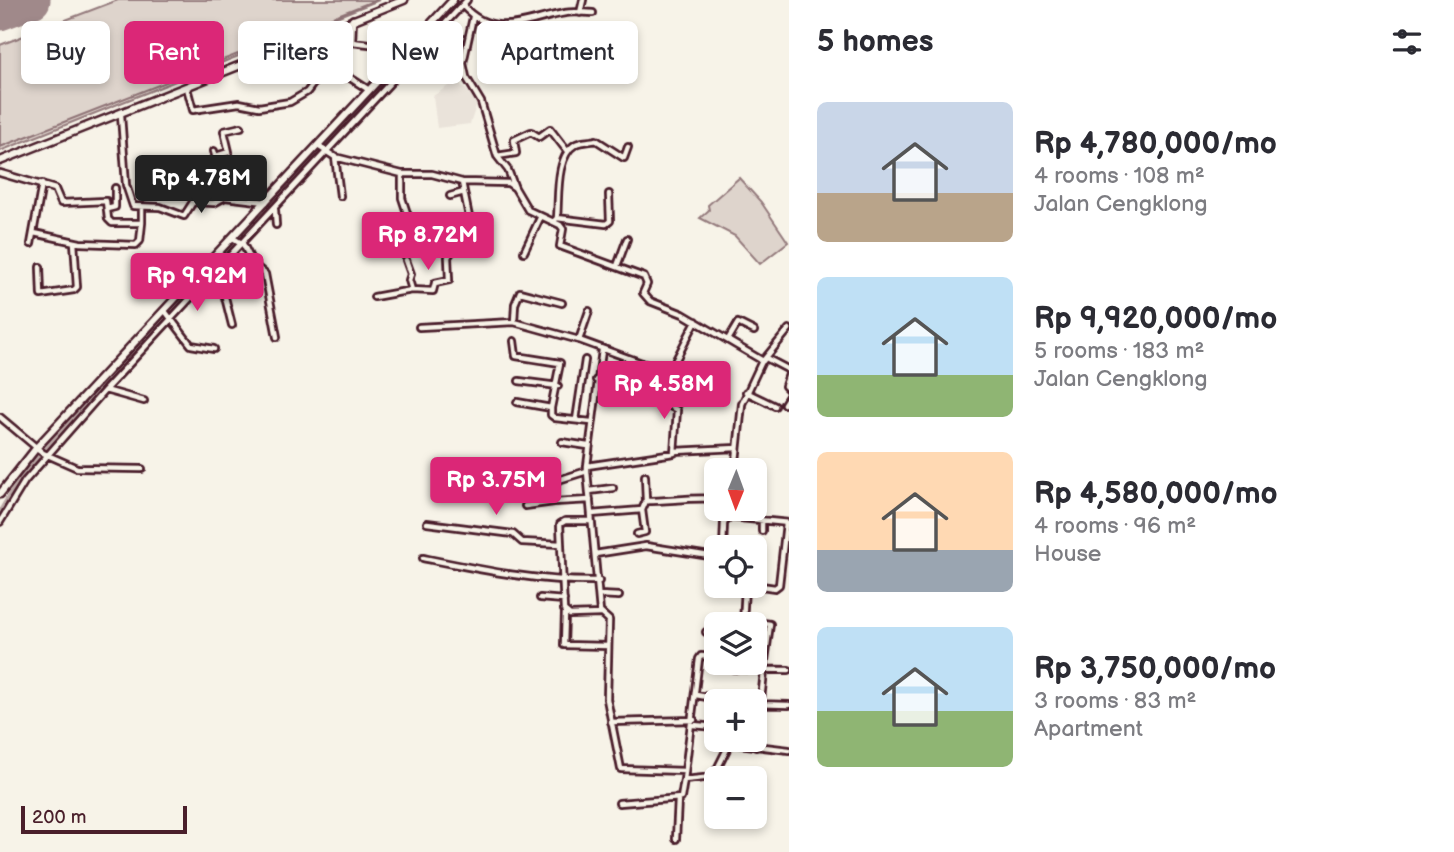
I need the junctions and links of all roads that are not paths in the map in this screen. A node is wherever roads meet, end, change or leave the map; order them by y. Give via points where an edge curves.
1 (404, 0) edge
2 (453, 0) edge
3 (467, 0) edge
4 (583, 0) edge
5 (463, 6) junction
6 (593, 12) dead end
7 (580, 13) junction
8 (473, 17) junction
9 (353, 19) junction
10 (437, 21) edge
11 (447, 21) edge
12 (367, 44) edge
13 (376, 84) edge
14 (386, 84) edge
15 (187, 88) junction
16 (369, 91) junction
17 (121, 115) junction
18 (241, 127) dead end
19 (319, 147) junction
20 (628, 147) dead end
21 (567, 151) junction
22 (327, 153) junction
23 (498, 156) junction
24 (335, 157) junction
25 (0, 161) edge
26 (0, 173) edge
27 (402, 174) junction
28 (462, 182) junction
29 (42, 184) junction
30 (115, 188) dead end
31 (515, 188) junction
32 (464, 192) junction
33 (609, 194) dead end
34 (340, 196) dead end
35 (450, 196) dead end
36 (225, 197) junction
37 (267, 202) junction
38 (142, 207) junction
39 (107, 209) junction
40 (275, 210) junction
41 (540, 218) junction
42 (556, 219) junction
43 (142, 223) junction
44 (276, 225) dead end
45 (412, 228) dead end
46 (34, 233) junction
47 (233, 239) junction
48 (627, 239) dead end
49 (74, 242) junction
50 (242, 243) junction
51 (31, 244) dead end
52 (524, 252) dead end
53 (406, 260) dead end
54 (210, 263) junction
55 (617, 266) junction
56 (40, 267) dead end
57 (218, 270) junction
58 (412, 290) junction
59 (374, 297) dead end
60 (562, 303) dead end
61 (166, 311) junction
62 (589, 311) dead end
63 (172, 318) junction
64 (696, 321) junction
65 (514, 322) junction
66 (232, 325) dead end
67 (419, 327) dead end
68 (789, 329) edge
69 (754, 331) dead end
70 (277, 337) dead end
71 (729, 338) junction
72 (579, 340) junction
73 (514, 341) dead end
74 (214, 349) dead end
75 (602, 350) junction
76 (585, 360) dead end
77 (765, 360) junction
78 (789, 372) edge
79 (669, 373) junction
80 (112, 375) junction
81 (596, 380) junction
82 (519, 381) dead end
83 (558, 386) junction
84 (105, 390) junction
85 (633, 390) dead end
86 (789, 390) edge
87 (746, 392) junction
88 (789, 396) edge
89 (144, 401) dead end
90 (517, 402) dead end
91 (784, 404) dead end
92 (775, 406) dead end
93 (551, 408) junction
94 (0, 417) edge
95 (576, 420) junction
96 (592, 422) junction
97 (562, 442) dead end
98 (589, 446) junction
99 (737, 448) junction
100 (42, 451) junction
101 (675, 451) junction
102 (736, 458) edge
103 (142, 469) dead end
104 (587, 469) junction
105 (645, 476) dead end
106 (550, 482) junction
107 (613, 488) dead end
108 (513, 490) dead end
109 (589, 491) junction
110 (0, 494) edge
111 (704, 498) edge
112 (590, 500) junction
113 (646, 501) junction
114 (554, 502) junction
115 (525, 506) dead end
116 (642, 510) junction
117 (591, 514) junction
118 (591, 521) junction
119 (767, 521) edge
120 (0, 522) edge
121 (762, 522) edge
122 (427, 523) dead end
123 (788, 523) edge
124 (762, 531) dead end
125 (637, 534) dead end
126 (561, 544) junction
127 (595, 554) junction
128 (704, 555) edge
129 (423, 558) dead end
130 (599, 580) junction
131 (564, 581) junction
132 (767, 587) edge
133 (600, 595) junction
134 (619, 596) dead end
135 (540, 598) dead end
136 (564, 600) junction
137 (565, 613) junction
138 (601, 614) junction
139 (767, 624) edge
140 (608, 646) junction
141 (767, 646) edge
142 (704, 657) edge
143 (789, 670) edge
144 (767, 671) edge
145 (696, 695) junction
146 (704, 696) edge
147 (767, 704) edge
148 (789, 705) edge
149 (611, 722) junction
150 (693, 723) junction
151 (704, 725) edge
152 (767, 748) edge
153 (789, 750) edge
154 (685, 771) junction
155 (704, 778) edge
156 (684, 780) junction
157 (678, 799) junction
158 (619, 803) dead end
159 (676, 839) dead end

1 - 9 main road
2 - 10 main road
3 - 5 street
4 - 7 street
5 - 8 street
5 - 11 street
6 - 7 street
7 - 8 street via 566,12 510,27
8 - 23 street via 463,63
9 - 12 street via 352,42
9 - 15 main road
13 - 16 main road
14 - 22 street
15 - 16 street via 193,110 290,102 307,92 322,72 341,72
15 - 17 main road
16 - 19 main road
17 - 25 main road
17 - 38 street via 126,185 133,206
18 - 36 street via 224,131 230,150 215,153
19 - 22 street
19 - 37 main road
20 - 21 street via 625,158 596,140 578,143
21 - 23 street via 550,129 539,137 531,132 514,140 516,153
21 - 42 street
22 - 24 street
22 - 40 street
23 - 31 street
24 - 27 street
24 - 34 street
26 - 29 street
27 - 28 street via 432,174
27 - 45 street via 402,198
28 - 31 street via 496,181
28 - 32 street
29 - 39 street via 57,191 61,203 105,201
29 - 46 street
30 - 39 street via 115,206
31 - 41 street via 528,210
32 - 35 street
32 - 58 street via 469,217 449,257 449,280 435,283 433,291
33 - 42 street via 610,221 606,224
36 - 37 street
36 - 38 street via 193,202 184,216 160,207
37 - 47 main road
38 - 43 street
39 - 43 street via 112,223
40 - 44 street
40 - 50 street
41 - 42 street
41 - 52 street
42 - 55 street via 563,229 560,246
43 - 49 street via 136,245
46 - 49 street
46 - 51 street
47 - 50 street
47 - 54 main road
48 - 55 street
49 - 56 street via 74,290 41,295
50 - 57 street
50 - 70 street via 253,264 265,274
53 - 58 street
54 - 57 street
54 - 61 main road
55 - 64 street via 644,277 647,299
57 - 63 street
57 - 66 street
58 - 59 street
60 - 65 street via 520,292
61 - 63 street
61 - 80 main road
62 - 72 street
63 - 74 street via 191,345
63 - 80 street
64 - 71 street
64 - 79 street
65 - 67 street
65 - 72 street
68 - 77 street
69 - 71 street via 737,323
71 - 77 street
72 - 75 street
73 - 83 street via 516,356 560,363
75 - 79 street
75 - 81 street
76 - 95 street
77 - 78 street
77 - 87 street
78 - 86 street via 785,383
79 - 101 street via 661,401 677,410
80 - 84 street
80 - 100 main road
81 - 85 street
81 - 96 street
82 - 83 street
83 - 93 street
84 - 89 street
84 - 100 street
87 - 92 street
87 - 99 street
88 - 91 street
90 - 93 street
93 - 95 street via 555,418
94 - 100 street
95 - 96 street
96 - 98 street
97 - 98 street
98 - 104 street
99 - 101 street
99 - 102 street
100 - 103 street via 82,469
100 - 110 main road
100 - 120 street
101 - 104 street
104 - 106 street
104 - 109 street
105 - 113 street
106 - 108 street
106 - 114 street
107 - 109 street
109 - 112 street
111 - 113 street
112 - 114 street
112 - 117 street
113 - 116 street
114 - 115 street
116 - 117 street
116 - 125 street via 645,532
117 - 118 street
118 - 126 street via 561,522
118 - 127 street
119 - 123 street
121 - 124 street
122 - 126 street via 513,534 522,542
123 - 132 street via 779,585
126 - 131 street
127 - 128 street via 646,546
127 - 130 street
129 - 131 street via 510,576
130 - 131 street
130 - 133 street
131 - 136 street
133 - 134 street
133 - 138 street
135 - 136 street
136 - 137 street
137 - 138 street
137 - 140 street via 564,645
138 - 140 street via 609,620
139 - 141 street
140 - 149 street
142 - 145 street via 700,657
143 - 144 street
145 - 146 street
145 - 150 street
147 - 148 street
149 - 150 street
149 - 154 street via 622,771
150 - 151 street
150 - 154 street
152 - 153 street
154 - 156 street
155 - 156 street
156 - 157 street
157 - 158 street
157 - 159 street

